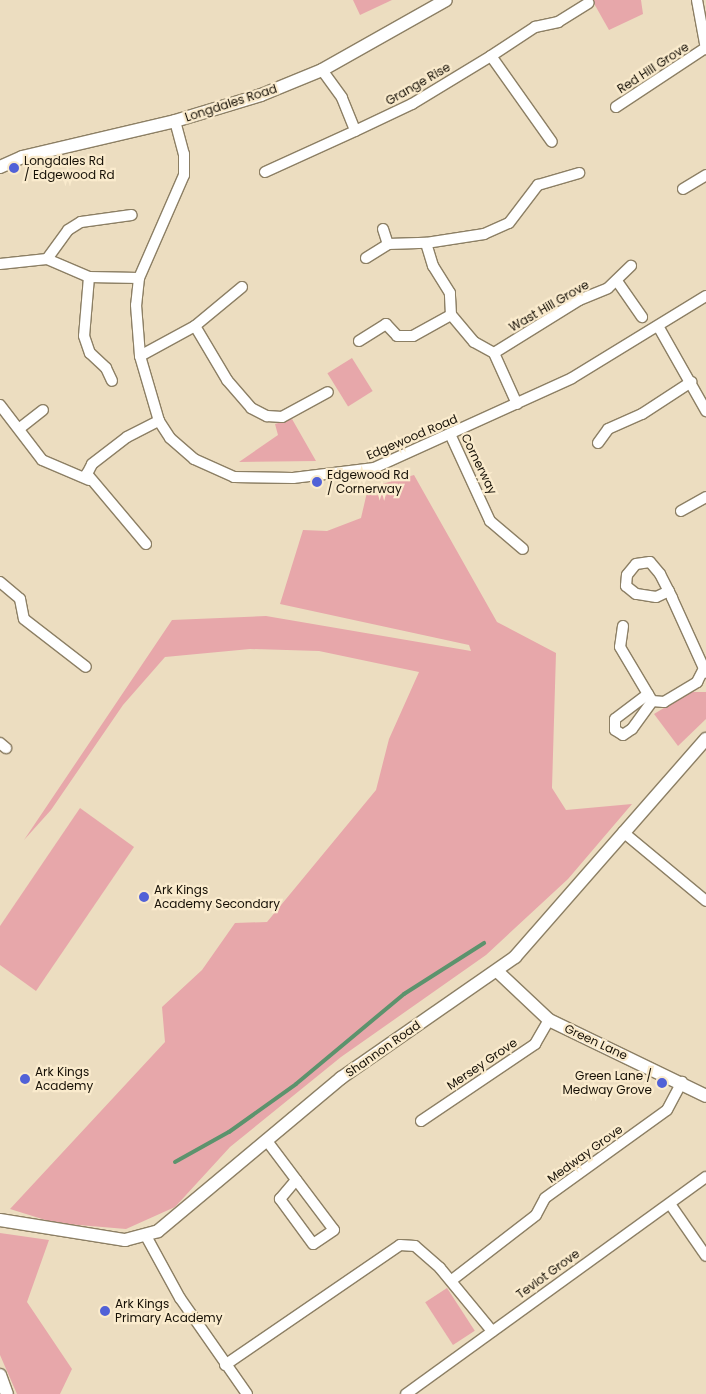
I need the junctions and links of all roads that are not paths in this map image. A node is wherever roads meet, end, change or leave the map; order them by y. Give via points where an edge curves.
1 (446, 0) edge
2 (697, 0) edge
3 (588, 3) dead end
4 (705, 49) edge
5 (491, 56) junction
6 (322, 70) junction
7 (616, 108) dead end
8 (175, 121) junction
9 (355, 131) junction
10 (552, 142) dead end
11 (0, 167) edge
12 (265, 172) dead end
13 (579, 173) dead end
14 (706, 175) edge
15 (683, 189) dead end
16 (132, 215) dead end
17 (383, 230) dead end
18 (426, 243) junction
19 (388, 244) junction
20 (366, 258) dead end
21 (47, 259) junction
22 (0, 264) edge
23 (631, 266) dead end
24 (89, 276) junction
25 (139, 278) junction
26 (617, 281) junction
27 (242, 287) dead end
28 (706, 296) edge
29 (451, 315) junction
30 (642, 317) dead end
31 (195, 326) junction
32 (658, 326) junction
33 (359, 341) dead end
34 (494, 353) junction
35 (140, 356) junction
36 (112, 381) dead end
37 (691, 382) junction
38 (328, 392) dead end
39 (516, 404) junction
40 (0, 406) edge
41 (43, 410) dead end
42 (706, 411) edge
43 (159, 421) junction
44 (20, 428) junction
45 (450, 434) junction
46 (598, 443) dead end
47 (89, 480) junction
48 (706, 497) edge
49 (681, 510) dead end
50 (146, 544) dead end
51 (523, 549) dead end
52 (0, 582) edge
53 (668, 591) dead end
54 (623, 626) dead end
55 (86, 667) dead end
56 (704, 671) edge
57 (706, 739) edge
58 (623, 832) junction
59 (704, 897) edge
60 (497, 971) junction
61 (548, 1020) junction
62 (682, 1082) junction
63 (706, 1096) edge
64 (421, 1121) dead end
65 (267, 1141) junction
66 (706, 1177) edge
67 (296, 1180) junction
68 (670, 1204) junction
69 (0, 1220) edge
70 (146, 1236) junction
71 (706, 1256) edge
72 (452, 1280) junction
73 (492, 1330) junction
74 (225, 1365) junction
75 (0, 1375) edge
76 (8, 1394) edge
77 (247, 1394) edge
78 (406, 1394) edge

1 - 6 street, Longdales Road
2 - 4 street, Red Hill Grove
3 - 5 street, Grange Rise via 558,22 535,26
4 - 7 street, Red Hill Grove
5 - 9 street, Grange Rise via 412,104
5 - 10 street
6 - 8 street, Longdales Road via 261,95
6 - 9 street via 342,98
8 - 11 street, Longdales Road via 22,157
8 - 25 street, Edgewood Road via 184,154 184,175
9 - 12 street, Grange Rise
13 - 18 street via 538,185 509,223 484,234
14 - 15 street
16 - 21 street via 82,222 68,230
17 - 19 street
18 - 19 street
18 - 29 street via 433,266 450,293
19 - 20 street
21 - 22 street
21 - 24 street
23 - 26 street, Wast Hill Grove
24 - 25 street
24 - 36 street via 84,336 90,353 106,368
25 - 35 street, Edgewood Road via 136,305
26 - 30 street
26 - 34 street, Wast Hill Grove
27 - 31 street
28 - 32 street, Edgewood Road
29 - 33 street via 413,336 397,336 386,324
29 - 34 street via 474,342
31 - 35 street
31 - 38 street via 233,387 251,408 267,416 282,417
32 - 37 street
32 - 39 street, Edgewood Road via 580,373
34 - 39 street
35 - 43 street, Edgewood Road
37 - 42 street
37 - 46 street via 642,414 608,429
39 - 45 street, Edgewood Road
40 - 44 street
41 - 44 street
43 - 45 street, Edgewood Road via 175,444 194,459 234,476 256,479 374,468
43 - 47 street via 126,437 92,464
44 - 47 street via 42,460
45 - 51 street, Cornerway via 490,521
47 - 50 street
48 - 49 street
52 - 55 street via 20,599 24,619
53 - 56 street
54 - 56 street via 620,646 650,698 664,702 697,682
57 - 58 street, Shannon Road
58 - 59 street
58 - 60 street, Shannon Road via 560,907
60 - 61 street, Green Lane
60 - 65 street, Shannon Road via 341,1078
61 - 62 street, Green Lane
61 - 64 street, Mersey Grove via 535,1044
62 - 63 street, Green Lane
62 - 72 street, Medway Grove via 667,1110 545,1198 536,1215
65 - 67 street
65 - 70 street, Shannon Road via 200,1199
66 - 68 street, Teviot Grove
67 - 67 street via 334,1230 313,1244 280,1199
68 - 71 street
68 - 73 street, Teviot Grove
69 - 70 street, Shannon Road via 84,1236 125,1240
70 - 74 street
72 - 73 street
72 - 74 street via 415,1246 400,1245
73 - 78 street, Teviot Grove
74 - 77 street
75 - 76 street

